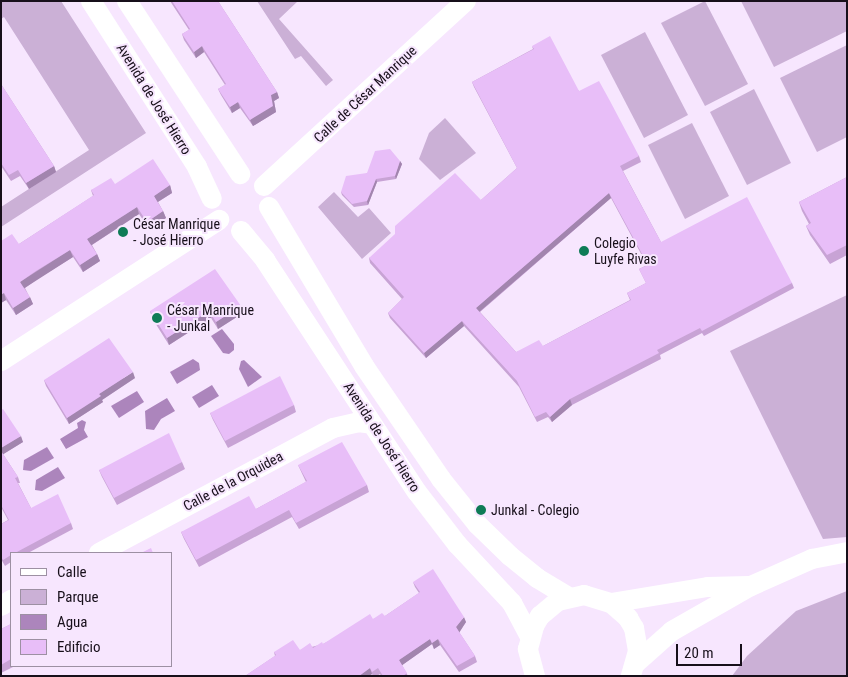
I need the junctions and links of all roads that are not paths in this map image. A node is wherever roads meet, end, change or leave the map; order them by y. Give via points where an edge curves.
1 (91, 1) edge
2 (127, 1) edge
3 (466, 1) edge
4 (240, 174) junction
5 (264, 186) junction
6 (212, 199) junction
7 (269, 207) junction
8 (219, 220) junction
9 (241, 231) junction
10 (1, 361) edge
11 (372, 424) junction
12 (101, 552) edge
13 (847, 552) edge
14 (751, 586) junction
15 (569, 597) junction
16 (611, 603) junction
17 (530, 637) junction
18 (634, 669) edge
19 (535, 676) edge

1 - 6 street, Avenida de José Hierro via 192,159
2 - 4 street
3 - 5 street, Calle de César Manrique
4 - 5 street via 254,177
4 - 6 street via 223,180
5 - 7 street
6 - 8 street
7 - 9 street via 259,224
7 - 15 street, Avenida de José Hierro via 364,366 441,479 477,524 510,556 537,578
8 - 9 street via 225,226
8 - 10 street
9 - 11 street, Avenida de José Hierro via 265,260
11 - 12 street, Calle de la Orquidea via 358,422 333,428
11 - 17 street, Avenida de José Hierro via 457,544 512,603
13 - 14 street via 812,559
14 - 16 street via 708,587
14 - 18 street via 672,631
15 - 16 street via 591,596
15 - 17 street via 540,616
16 - 18 street via 634,628
17 - 19 street via 530,662

